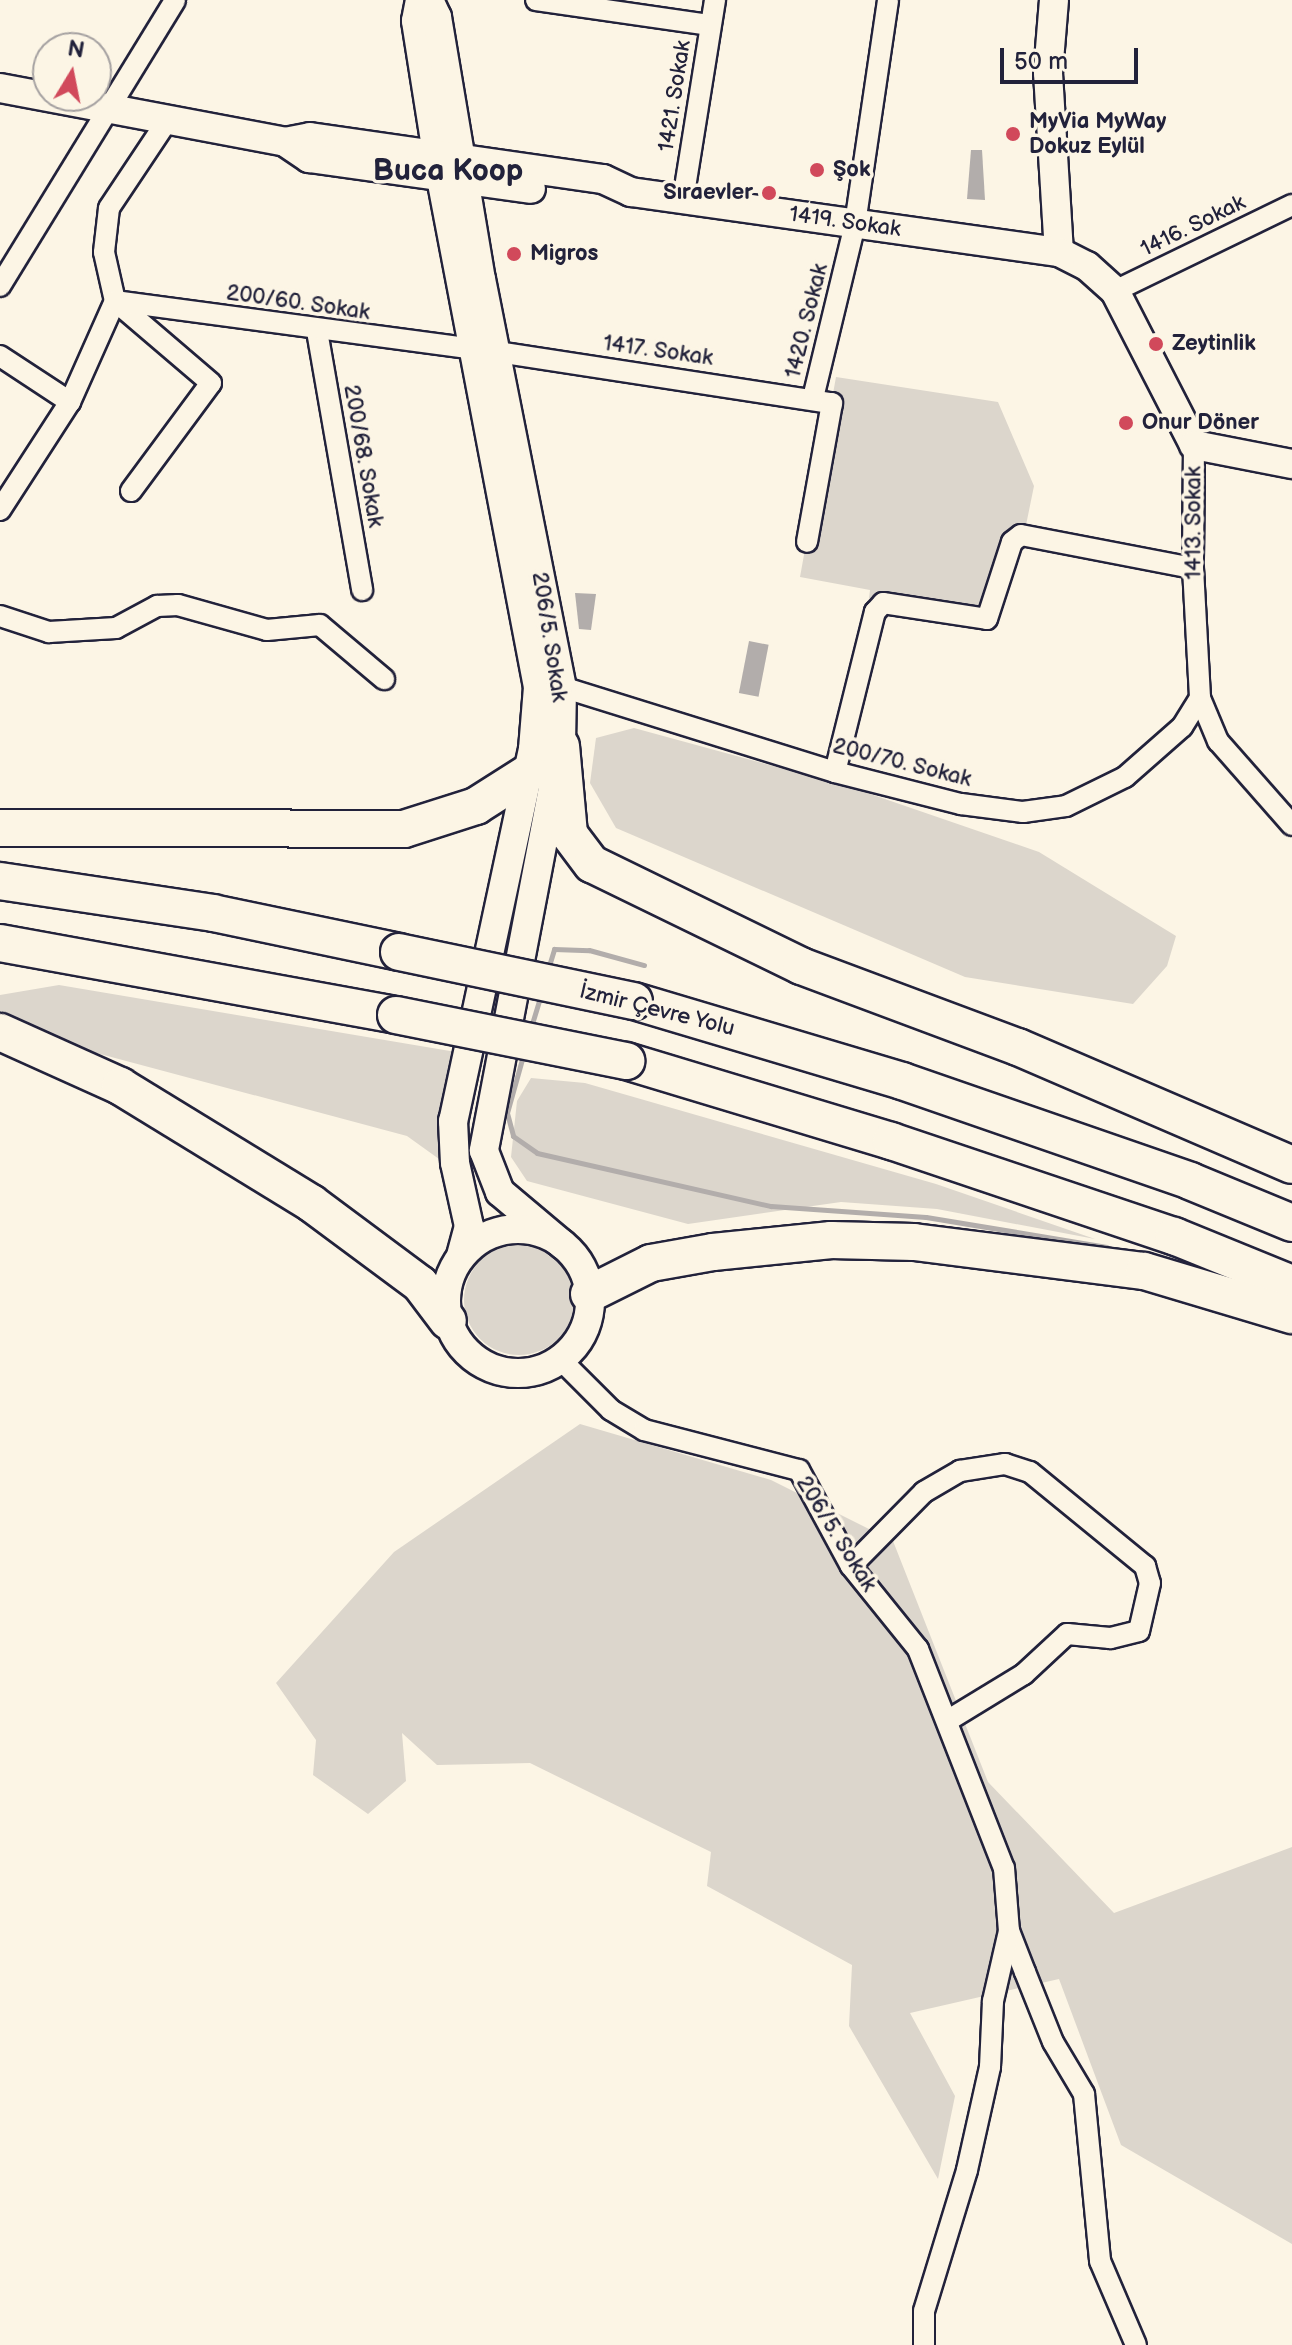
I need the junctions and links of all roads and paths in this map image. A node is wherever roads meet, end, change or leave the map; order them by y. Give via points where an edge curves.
1 (175, 0) edge
2 (420, 0) edge
3 (429, 0) edge
4 (536, 0) edge
5 (715, 0) edge
6 (888, 0) edge
7 (1054, 0) edge
8 (598, 4) edge
9 (710, 25) junction
10 (2, 92) edge
11 (32, 96) edge
12 (112, 96) edge
13 (112, 109) edge
14 (102, 112) edge
15 (167, 121) junction
16 (451, 169) junction
17 (683, 200) junction
18 (1292, 205) edge
19 (855, 224) junction
20 (1059, 252) junction
21 (0, 286) edge
22 (1115, 291) junction
23 (115, 301) junction
24 (317, 331) junction
25 (486, 351) junction
26 (0, 356) edge
27 (813, 398) junction
28 (70, 402) junction
29 (1194, 445) junction
30 (1292, 464) edge
31 (8, 481) edge
32 (131, 491) dead end
33 (0, 510) edge
34 (807, 542) dead end
35 (1193, 568) junction
36 (362, 590) dead end
37 (0, 616) edge
38 (384, 679) dead end
39 (562, 687) junction
40 (1200, 698) junction
41 (561, 746) junction
42 (835, 772) junction
43 (528, 773) junction
44 (1292, 825) edge
45 (0, 828) edge
46 (0, 881) edge
47 (0, 943) edge
48 (0, 1032) edge
49 (1292, 1165) edge
50 (1292, 1223) edge
51 (563, 1245) junction
52 (461, 1256) junction
53 (1292, 1284) edge
54 (589, 1294) junction
55 (1292, 1315) edge
56 (448, 1321) junction
57 (560, 1359) junction
58 (851, 1566) junction
59 (947, 1721) junction
60 (1009, 1931) junction
61 (924, 2345) edge
62 (1136, 2345) edge

1 - 12 street
2 - 16 main road, 206/5. Sokak via 416,21
3 - 16 main road, 206/5. Sokak via 437,17
4 - 8 street
5 - 9 street, 1421. Sokak
6 - 19 street, 1420. Sokak
7 - 20 main road via 1048,73
8 - 9 street
9 - 17 street, 1421. Sokak
10 - 11 main road, 1419. Sokak
13 - 15 main road, 1419. Sokak
14 - 21 street
15 - 16 main road, 1419. Sokak via 285,142 310,137
15 - 23 street via 109,208 104,252
16 - 17 main road, 1419. Sokak via 606,198 631,192
16 - 25 main road, 206/5. Sokak
17 - 19 main road, 1419. Sokak
18 - 22 street, 1416. Sokak
19 - 20 main road, 1419. Sokak
19 - 27 street, 1420. Sokak
20 - 22 main road, 1413. Sokak via 1087,266
22 - 29 main road, 1413. Sokak
23 - 24 street, 200/60. Sokak
23 - 28 street
23 - 32 street via 211,383
24 - 25 street, 200/60. Sokak
24 - 36 street, 200/68. Sokak
25 - 27 street, 1417. Sokak
25 - 39 main road, 206/5. Sokak
25 - 43 main road, 206/5. Sokak via 538,687
26 - 28 street
27 - 34 street, 1420. Sokak via 832,403
28 - 31 street
29 - 30 main road
29 - 35 street, 1413. Sokak
31 - 33 street
35 - 40 street, 1413. Sokak
35 - 42 street via 1019,535 987,619 892,602 877,608
37 - 38 street via 49,632 116,628 157,606 178,605 267,630 320,625
39 - 41 main road, 206/5. Sokak
39 - 42 street, 200/70. Sokak
40 - 42 street, 200/70. Sokak via 1182,727 1125,777 1044,811 961,804
40 - 44 street, 1413. Sokak via 1218,741
41 - 49 highway via 569,834 592,864 801,966 1018,1047
41 - 51 main road, 206/5. Sokak via 484,1151 500,1192
43 - 45 highway via 476,806 404,829
43 - 52 main road, 206/5. Sokak via 453,1121 455,1163 469,1226
46 - 50 highway, İzmir Çevre Yolu, bridge via 213,913 634,1001 902,1081 1190,1181
47 - 53 highway, bridge via 626,1061 921,1151 1174,1236
48 - 56 highway via 120,1086 311,1203 420,1284
51 - 52 main road via 537,1231 509,1229 482,1238
51 - 54 main road via 581,1267
52 - 56 main road via 448,1280
54 - 55 highway via 651,1263 713,1252 831,1240 914,1242 1144,1271
54 - 57 main road via 583,1330
56 - 57 main road via 461,1345 494,1369 535,1370
57 - 58 street, 206/5. Sokak via 611,1410 644,1430 799,1470
58 - 59 street, 206/5. Sokak via 918,1649
58 - 59 street via 924,1492 960,1471 1005,1464 1030,1472 1145,1566 1150,1583 1139,1631 1110,1638 1067,1634 1024,1674
59 - 60 street, 206/5. Sokak via 1004,1868
60 - 61 street via 993,2001 990,2067 967,2170 924,2311
60 - 62 street via 1053,2042 1084,2094 1100,2261

